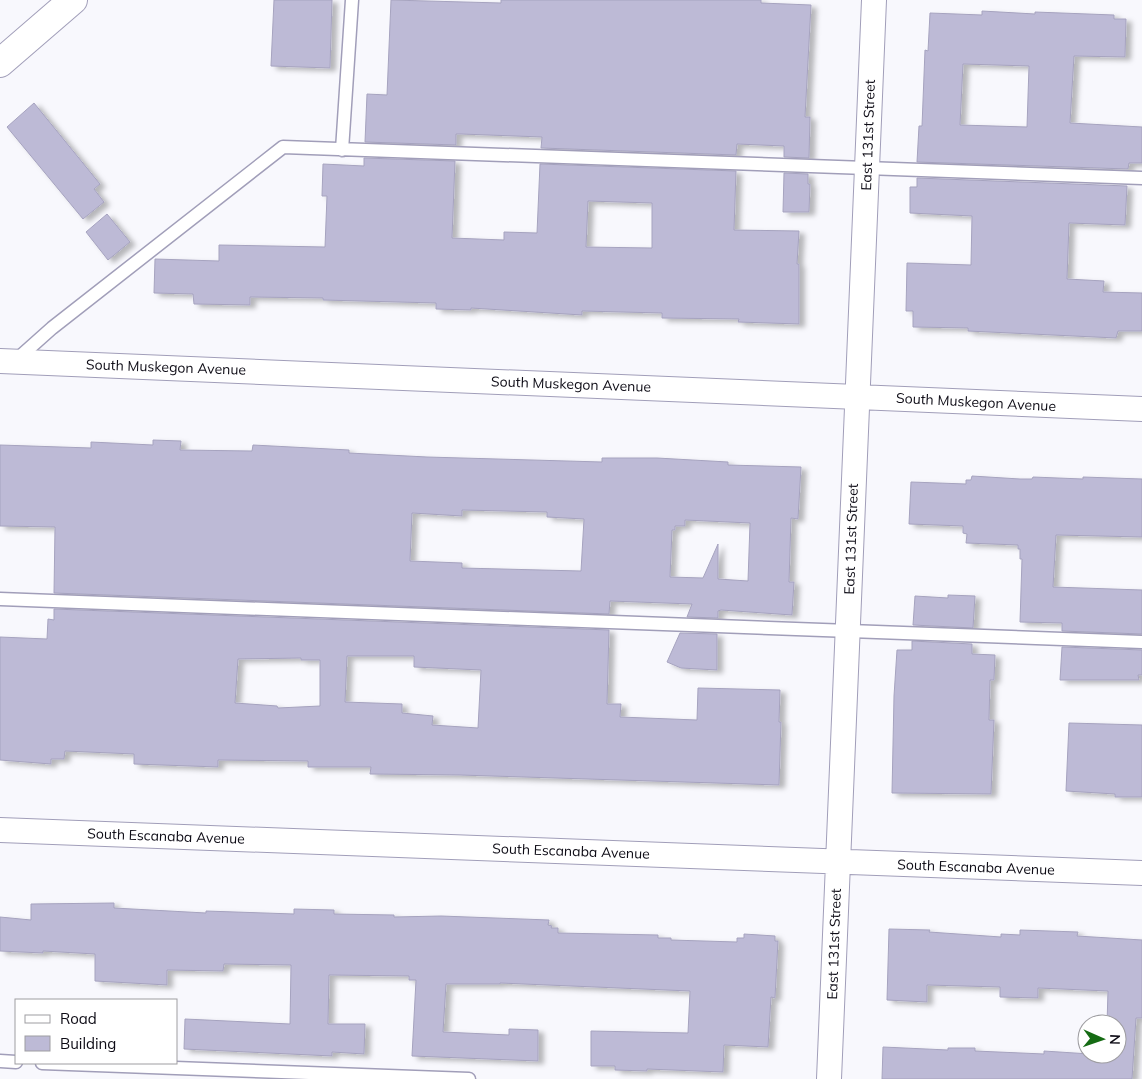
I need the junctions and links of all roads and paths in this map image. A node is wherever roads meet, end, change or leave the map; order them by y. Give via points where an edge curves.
1 (73, 0) edge
2 (352, 0) edge
3 (874, 0) edge
4 (0, 63) edge
5 (342, 150) junction
6 (867, 168) junction
7 (1142, 178) edge
8 (7, 361) edge
9 (858, 396) junction
10 (1142, 409) edge
11 (0, 599) edge
12 (847, 631) junction
13 (1142, 642) edge
14 (0, 830) edge
15 (838, 861) junction
16 (1142, 873) edge
17 (0, 1061) edge
18 (15, 1062) edge
19 (69, 1064) edge
20 (469, 1079) edge
21 (829, 1079) edge

1 - 4 main road
2 - 5 lane
3 - 6 street, East 131st Street
5 - 6 lane
5 - 8 lane via 283,147
6 - 7 lane
6 - 9 street, East 131st Street
8 - 9 street, South Muskegon Avenue
9 - 10 street, South Muskegon Avenue
9 - 12 street, East 131st Street
11 - 12 lane
12 - 13 lane
12 - 15 street, East 131st Street
14 - 15 street, South Escanaba Avenue
15 - 16 street, South Escanaba Avenue
15 - 21 street, East 131st Street
17 - 18 lane
19 - 20 lane

